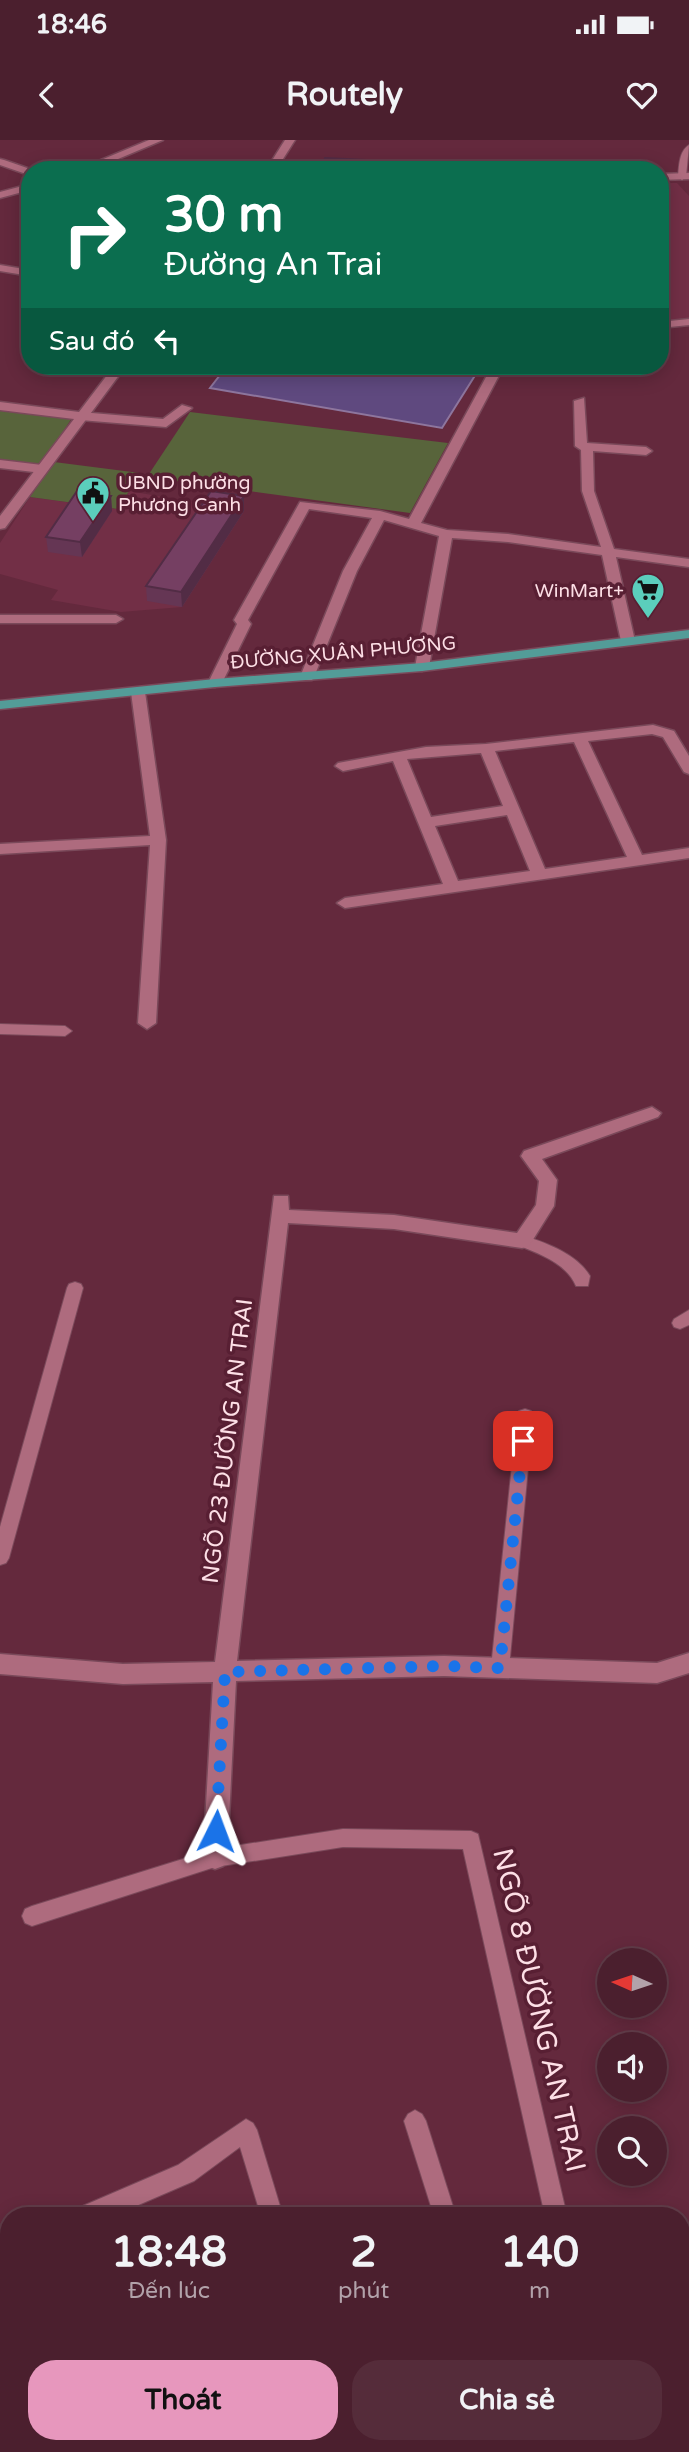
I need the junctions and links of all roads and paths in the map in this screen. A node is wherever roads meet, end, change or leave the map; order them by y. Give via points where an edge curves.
1 (158, 140) edge
2 (290, 140) edge
3 (689, 147) edge
4 (105, 161) edge
5 (277, 161) edge
6 (0, 162) edge
7 (21, 169) edge
8 (685, 180) edge
9 (21, 189) edge
10 (0, 195) edge
11 (0, 268) edge
12 (21, 272) edge
13 (689, 322) edge
14 (669, 324) edge
15 (113, 375) edge
16 (493, 375) edge
17 (580, 401) dead end
18 (0, 406) edge
19 (186, 408) dead end
20 (80, 416) junction
21 (587, 447) junction
22 (646, 451) dead end
23 (0, 464) edge
24 (43, 469) junction
25 (380, 515) junction
26 (0, 525) edge
27 (414, 525) junction
28 (446, 534) junction
29 (608, 551) junction
30 (689, 562) edge
31 (116, 619) dead end
32 (0, 620) edge
33 (689, 634) edge
34 (628, 641) junction
35 (422, 667) junction
36 (307, 677) junction
37 (215, 683) junction
38 (138, 692) junction
39 (0, 705) edge
40 (580, 738) junction
41 (486, 748) junction
42 (398, 756) junction
43 (343, 766) dead end
44 (689, 769) edge
45 (510, 810) junction
46 (426, 822) junction
47 (158, 840) junction
48 (0, 849) edge
49 (689, 853) edge
50 (636, 860) junction
51 (539, 873) junction
52 (452, 886) junction
53 (345, 903) dead end
54 (147, 1023) dead end
55 (0, 1029) edge
56 (65, 1031) dead end
57 (652, 1113) dead end
58 (522, 1241) junction
59 (582, 1282) dead end
60 (75, 1288) dead end
61 (525, 1416) dead end
62 (0, 1558) edge
63 (689, 1663) edge
64 (0, 1664) edge
65 (500, 1668) junction
66 (225, 1672) junction
67 (215, 1858) junction
68 (32, 1916) dead end
69 (415, 2121) dead end
70 (107, 2207) edge
71 (269, 2207) edge
72 (442, 2207) edge
73 (554, 2207) edge

1 - 4 street
2 - 5 street
3 - 8 lane via 683,161
6 - 7 street
9 - 10 street
11 - 12 street
13 - 14 street
15 - 20 street
16 - 27 street
17 - 21 street via 581,446
18 - 20 street
19 - 20 street via 166,423
20 - 24 street
21 - 22 street
21 - 29 street via 588,491
23 - 24 street
24 - 26 street
25 - 27 street
25 - 36 street via 350,571
25 - 37 street via 305,505 241,620 244,624
27 - 28 street
28 - 29 street
28 - 35 street
29 - 30 street
29 - 34 street
31 - 32 street
33 - 34 main road, ĐƯỜNG XUÂN PHƯƠNG
34 - 35 main road, ĐƯỜNG XUÂN PHƯƠNG
35 - 36 main road, ĐƯỜNG XUÂN PHƯƠNG
36 - 37 main road, ĐƯỜNG XUÂN PHƯƠNG
37 - 38 main road, ĐƯỜNG XUÂN PHƯƠNG
38 - 39 main road, ĐƯỜNG XUÂN PHƯƠNG
38 - 47 street
40 - 41 street
40 - 44 street via 662,729
40 - 50 street
41 - 42 street
41 - 45 street
42 - 43 street
42 - 46 street
45 - 46 street
45 - 51 street
46 - 52 street
47 - 48 street
47 - 54 street
49 - 50 street
50 - 51 street
51 - 52 street
52 - 53 street
55 - 56 lane
57 - 58 street via 530,1156 548,1180 545,1206
58 - 59 lane via 553,1252 574,1266
58 - 66 street, NGÕ 23 ĐƯỜNG AN TRAI via 280,1208
60 - 62 lane
61 - 65 lane
63 - 65 street via 657,1674
64 - 66 street via 123,1674
65 - 66 street
66 - 67 street
67 - 68 lane
67 - 73 lane, NGÕ 8 ĐƯỜNG AN TRAI via 343,1838 471,1840
69 - 72 lane
70 - 71 lane via 186,2173 246,2130

